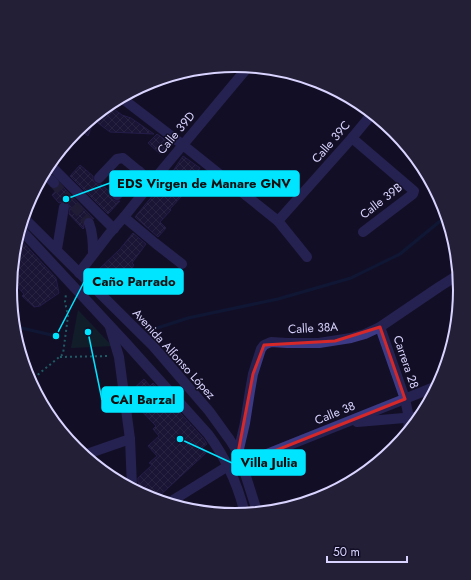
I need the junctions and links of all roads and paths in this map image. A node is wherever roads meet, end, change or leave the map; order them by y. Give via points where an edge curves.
1 (244, 72) edge
2 (126, 101) edge
3 (369, 117) edge
4 (352, 138) junction
5 (183, 145) junction
6 (54, 169) edge
7 (139, 171) junction
8 (99, 178) dead end
9 (152, 182) junction
10 (117, 195) dead end
11 (64, 207) dead end
12 (124, 217) junction
13 (278, 221) junction
14 (28, 222) edge
15 (89, 223) tunnel mouth
16 (114, 229) junction
17 (362, 232) dead end
18 (24, 233) edge
19 (57, 250) junction
20 (93, 254) junction
21 (307, 257) dead end
22 (182, 264) dead end
23 (79, 273) junction
24 (454, 277) edge
25 (68, 281) junction
26 (109, 325) junction
27 (380, 327) junction
28 (58, 357) junction
29 (118, 357) junction
30 (35, 377) edge
31 (430, 389) edge
32 (405, 399) junction
33 (413, 418) edge
34 (347, 422) junction
35 (130, 439) junction
36 (90, 453) edge
37 (238, 453) junction
38 (242, 464) junction
39 (228, 466) junction
40 (132, 482) edge
41 (174, 500) edge
42 (243, 508) edge
43 (256, 508) edge

1 - 5 street, Calle 39D
2 - 5 street
3 - 4 street, Calle 39C
4 - 13 street, Calle 39C
4 - 17 street, Calle 39B via 413,190 412,194
5 - 9 street, Calle 39D
5 - 13 street
6 - 16 street
7 - 8 street via 123,158 117,158
7 - 9 street
7 - 10 street
9 - 12 street, Calle 39D
11 - 19 street
12 - 16 street, Calle 39D
12 - 22 street
13 - 21 street
14 - 19 street, Avenida Alfonso López
15 - 20 street
16 - 20 street, Calle 39D
18 - 25 street
19 - 23 street, Avenida Alfonso López
20 - 23 street, Calle 39D
23 - 37 street, Avenida Alfonso López via 153,346 209,411
24 - 27 street, Calle 38A
25 - 26 street
25 - 28 path via 66,335 63,354
26 - 29 street
26 - 39 street via 208,434
27 - 32 street, Carrera 28
27 - 37 street, Calle 38A via 335,341 303,344 271,342 264,345 260,349 252,380
28 - 29 path
28 - 30 path
29 - 35 street
31 - 32 street, Calle 38
32 - 33 street, Carrera 28
32 - 34 street, Calle 38
33 - 34 street
34 - 38 street, Calle 38
35 - 36 street
35 - 40 street
37 - 38 street, Avenida Alfonso López
38 - 43 street, Avenida Alfonso López
39 - 41 street
39 - 42 street

